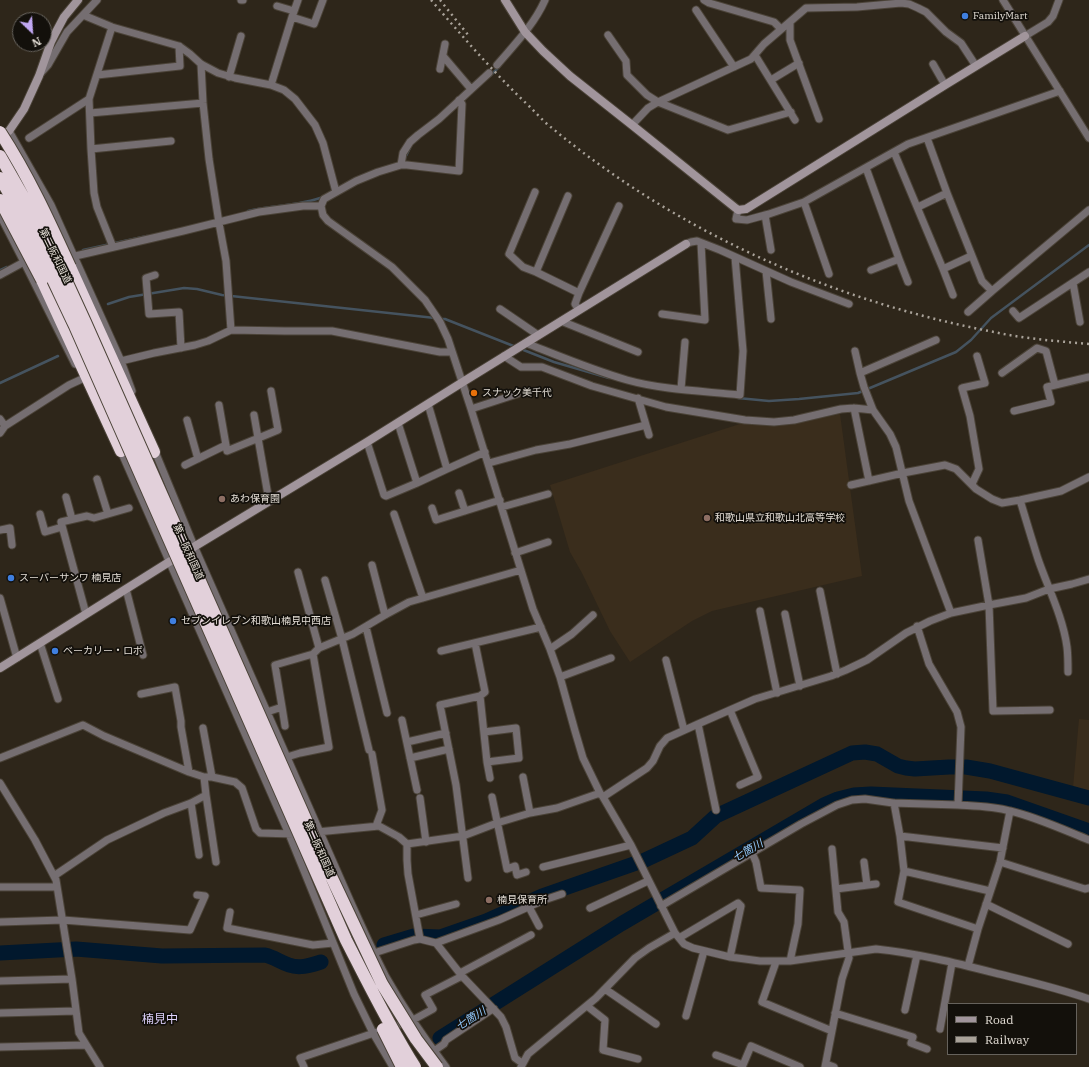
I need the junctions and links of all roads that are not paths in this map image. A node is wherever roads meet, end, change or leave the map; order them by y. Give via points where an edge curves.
1 (78, 0) edge
2 (97, 0) edge
3 (298, 0) edge
4 (322, 0) edge
5 (505, 0) edge
6 (545, 0) edge
7 (704, 0) edge
8 (1003, 0) edge
9 (1058, 0) edge
10 (806, 4) edge
11 (277, 6) dead end
12 (696, 10) dead end
13 (293, 14) junction
14 (84, 15) junction
15 (790, 22) junction
16 (112, 27) junction
17 (781, 29) junction
18 (527, 35) junction
19 (608, 35) dead end
20 (241, 36) dead end
21 (1025, 36) junction
22 (445, 44) dead end
23 (178, 46) junction
24 (755, 55) junction
25 (443, 56) junction
26 (799, 63) junction
27 (201, 64) junction
28 (933, 64) dead end
29 (497, 65) dead end
30 (976, 66) junction
31 (734, 67) junction
32 (440, 69) dead end
33 (489, 73) dead end
34 (97, 75) junction
35 (39, 76) junction
36 (229, 77) junction
37 (771, 80) junction
38 (945, 84) junction
39 (271, 85) junction
40 (471, 89) junction
41 (1060, 91) junction
42 (89, 98) junction
43 (460, 102) junction
44 (658, 102) junction
45 (203, 103) junction
46 (790, 112) junction
47 (90, 113) junction
48 (819, 119) dead end
49 (796, 120) dead end
50 (632, 125) junction
51 (4, 132) edge
52 (0, 137) edge
53 (29, 138) dead end
54 (927, 138) junction
55 (1089, 138) edge
56 (171, 141) dead end
57 (91, 149) junction
58 (894, 152) junction
59 (0, 156) edge
60 (401, 165) junction
61 (866, 168) junction
62 (0, 178) edge
63 (335, 190) junction
64 (535, 192) dead end
65 (947, 193) junction
66 (568, 196) dead end
67 (0, 200) edge
68 (804, 202) junction
69 (321, 206) junction
70 (619, 206) dead end
71 (918, 207) junction
72 (738, 210) junction
73 (1089, 210) edge
74 (0, 215) edge
75 (765, 215) junction
76 (218, 220) junction
77 (701, 242) junction
78 (112, 244) junction
79 (686, 244) joint
80 (771, 250) dead end
81 (971, 256) junction
82 (735, 257) junction
83 (899, 259) junction
84 (24, 262) junction
85 (72, 262) junction
86 (943, 269) junction
87 (871, 270) dead end
88 (536, 272) junction
89 (766, 272) junction
90 (1089, 272) edge
91 (829, 274) dead end
92 (0, 275) edge
93 (155, 275) dead end
94 (908, 282) dead end
95 (1073, 283) junction
96 (992, 291) junction
97 (579, 293) junction
98 (953, 295) dead end
99 (849, 304) dead end
100 (500, 310) dead end
101 (579, 310) junction
102 (1013, 311) dead end
103 (968, 312) dead end
104 (662, 314) dead end
105 (771, 319) dead end
106 (561, 321) junction
107 (1080, 322) dead end
108 (230, 330) junction
109 (538, 335) junction
110 (936, 340) dead end
111 (685, 342) dead end
112 (521, 346) junction
113 (181, 348) junction
114 (855, 351) dead end
115 (452, 352) junction
116 (638, 352) dead end
117 (504, 356) junction
118 (977, 356) dead end
119 (121, 361) junction
120 (1002, 372) dead end
121 (860, 373) junction
122 (1089, 377) edge
123 (82, 379) junction
124 (462, 382) junction
125 (1055, 385) junction
126 (681, 389) junction
127 (271, 391) dead end
128 (517, 394) dead end
129 (638, 398) junction
130 (428, 404) junction
131 (219, 405) dead end
132 (854, 408) junction
133 (471, 409) junction
134 (873, 410) junction
135 (1014, 411) dead end
136 (254, 415) dead end
137 (0, 419) edge
138 (187, 420) dead end
139 (398, 423) junction
140 (646, 425) junction
141 (5, 426) junction
142 (0, 433) edge
143 (649, 435) dead end
144 (258, 438) junction
145 (367, 442) junction
146 (226, 445) junction
147 (121, 450) junction
148 (154, 452) junction
149 (485, 452) junction
150 (198, 459) junction
151 (489, 463) junction
152 (185, 465) dead end
153 (447, 469) junction
154 (903, 473) junction
155 (1089, 477) edge
156 (97, 479) dead end
157 (869, 481) junction
158 (417, 483) junction
159 (972, 484) junction
160 (851, 485) dead end
161 (459, 493) dead end
162 (548, 494) dead end
163 (66, 497) dead end
164 (500, 500) junction
165 (1020, 500) junction
166 (269, 501) junction
167 (129, 508) dead end
168 (432, 508) dead end
169 (502, 508) junction
170 (465, 511) junction
171 (40, 514) dead end
172 (108, 514) junction
173 (394, 514) dead end
174 (72, 519) junction
175 (62, 527) junction
176 (0, 530) edge
177 (978, 540) dead end
178 (548, 542) dead end
179 (12, 545) dead end
180 (194, 546) junction
181 (515, 552) junction
182 (169, 562) junction
183 (372, 565) dead end
184 (521, 570) junction
185 (298, 572) dead end
186 (1089, 579) edge
187 (325, 580) dead end
188 (126, 589) junction
189 (1049, 589) junction
190 (820, 591) dead end
191 (0, 598) edge
192 (423, 598) junction
193 (989, 605) junction
194 (760, 611) dead end
195 (951, 613) junction
196 (86, 614) junction
197 (785, 614) dead end
198 (385, 615) junction
199 (592, 615) dead end
200 (917, 626) junction
201 (366, 627) junction
202 (540, 627) junction
203 (342, 639) junction
204 (475, 643) junction
205 (40, 644) junction
206 (319, 648) junction
207 (550, 649) junction
208 (441, 651) dead end
209 (143, 654) dead end
210 (313, 654) junction
211 (17, 658) junction
212 (610, 658) dead end
213 (666, 660) dead end
214 (0, 668) edge
215 (1068, 672) dead end
216 (837, 674) junction
217 (560, 677) junction
218 (800, 686) junction
219 (777, 693) junction
220 (141, 694) dead end
221 (480, 696) junction
222 (58, 699) dead end
223 (282, 706) junction
224 (730, 710) junction
225 (1050, 710) dead end
226 (267, 712) junction
227 (387, 713) dead end
228 (402, 720) dead end
229 (698, 724) junction
230 (285, 726) dead end
231 (203, 728) dead end
232 (684, 730) junction
233 (484, 732) junction
234 (446, 733) junction
235 (407, 742) junction
236 (449, 749) junction
237 (287, 757) junction
238 (0, 758) edge
239 (410, 758) junction
240 (487, 762) junction
241 (190, 772) junction
242 (204, 777) junction
243 (212, 777) junction
244 (523, 777) dead end
245 (490, 778) dead end
246 (0, 783) edge
247 (740, 784) dead end
248 (417, 790) dead end
249 (206, 795) junction
250 (602, 795) junction
251 (420, 798) dead end
252 (492, 798) dead end
253 (958, 801) junction
254 (191, 803) junction
255 (894, 803) junction
256 (716, 810) dead end
257 (1010, 811) junction
258 (530, 813) junction
259 (497, 823) junction
260 (376, 826) junction
261 (321, 832) junction
262 (289, 834) junction
263 (463, 836) junction
264 (900, 836) junction
265 (1089, 840) edge
266 (426, 842) junction
267 (407, 844) junction
268 (630, 845) junction
269 (1003, 848) junction
270 (832, 849) dead end
271 (752, 853) junction
272 (199, 855) dead end
273 (216, 862) dead end
274 (864, 862) dead end
275 (1000, 862) junction
276 (543, 867) dead end
277 (904, 871) junction
278 (328, 872) junction
279 (526, 872) dead end
280 (54, 876) junction
281 (468, 878) dead end
282 (648, 881) junction
283 (876, 884) dead end
284 (866, 885) junction
285 (0, 887) edge
286 (57, 887) junction
287 (1089, 888) edge
288 (836, 889) junction
289 (990, 891) junction
290 (197, 894) dead end
291 (562, 894) dead end
292 (659, 903) junction
293 (456, 904) dead end
294 (986, 904) junction
295 (529, 907) junction
296 (590, 908) dead end
297 (230, 912) dead end
298 (416, 915) junction
299 (63, 920) junction
300 (0, 922) edge
301 (539, 926) dead end
302 (978, 929) junction
303 (531, 935) dead end
304 (677, 936) junction
305 (420, 937) junction
306 (346, 940) junction
307 (333, 943) junction
308 (436, 943) junction
309 (1068, 944) dead end
310 (704, 951) junction
311 (374, 953) junction
312 (848, 953) junction
313 (917, 955) junction
314 (730, 957) junction
315 (790, 961) junction
316 (776, 962) junction
317 (952, 962) junction
318 (968, 966) junction
319 (461, 974) junction
320 (72, 979) junction
321 (0, 981) edge
322 (605, 989) junction
323 (1089, 999) edge
324 (587, 1006) junction
325 (492, 1007) junction
326 (905, 1010) dead end
327 (76, 1011) junction
328 (0, 1013) edge
329 (836, 1013) junction
330 (686, 1016) dead end
331 (413, 1020) junction
332 (656, 1024) dead end
333 (940, 1029) dead end
334 (832, 1031) junction
335 (373, 1033) junction
336 (86, 1045) junction
337 (0, 1047) edge
338 (928, 1048) dead end
339 (434, 1051) junction
340 (716, 1055) dead end
341 (638, 1059) dead end
342 (521, 1065) edge
343 (826, 1066) edge
344 (100, 1067) edge
345 (304, 1067) edge
346 (393, 1067) edge
347 (402, 1067) edge
348 (415, 1067) edge
349 (424, 1067) edge
350 (438, 1067) edge
351 (446, 1067) edge
352 (800, 1067) edge
353 (834, 1067) edge

1 - 35 street via 64,17 50,42
2 - 14 street
3 - 13 street
4 - 13 street via 314,24
5 - 18 street
6 - 18 street
7 - 17 street via 774,22
8 - 21 street
9 - 21 street via 1053,16 1048,22
10 - 15 street
10 - 30 street via 857,7 909,4 926,12 961,43
11 - 13 street
12 - 31 street
13 - 39 street
14 - 16 street
14 - 35 street via 67,32
15 - 17 street
15 - 26 street via 790,40
16 - 23 street
16 - 34 street
17 - 24 street
18 - 29 street
18 - 50 street via 570,76
19 - 44 street via 626,61 628,75 647,95
20 - 36 street
21 - 30 street
21 - 41 street
22 - 25 street
23 - 27 street
23 - 34 street via 180,66
24 - 31 street
24 - 37 street
25 - 32 street
25 - 40 street
26 - 37 street
26 - 48 street
27 - 36 street
27 - 45 street
28 - 38 street
30 - 38 street
31 - 44 street
33 - 40 street
34 - 42 street
35 - 51 street via 24,109
36 - 39 street
37 - 46 street
38 - 72 street via 746,209
39 - 63 street via 296,99 314,125 323,143
40 - 43 street
41 - 54 street
41 - 55 street
42 - 47 street
42 - 53 street
43 - 60 street via 410,142 403,153
43 - 60 street via 459,171
44 - 46 street via 728,130
44 - 50 street via 648,108
45 - 47 street
45 - 76 street
46 - 49 street
47 - 57 street
50 - 72 street
51 - 52 street
51 - 85 highway, bridge
54 - 58 street
54 - 65 street
56 - 57 street
57 - 78 street via 97,207
58 - 61 street
58 - 71 street
59 - 278 highway, 第二阪和国道, bridge via 25,199 85,322
60 - 63 street
61 - 68 street
61 - 83 street
62 - 306 highway, 第二阪和国道, bridge via 41,253 75,326
63 - 69 street via 324,199
64 - 88 street via 509,254 523,267
65 - 71 street
65 - 81 street
66 - 88 street
67 - 147 highway, bridge via 42,280
68 - 75 street
68 - 91 street
69 - 76 street via 265,211
69 - 115 street via 328,221 392,266 426,300 439,319
70 - 97 street
71 - 86 street
72 - 75 street via 736,219 747,220
73 - 96 street
74 - 84 street
75 - 80 street
76 - 78 street
76 - 108 street via 226,261
77 - 79 street
77 - 82 street
77 - 104 street via 705,320
78 - 85 street
79 - 101 street
81 - 86 street
81 - 96 street via 982,281
82 - 89 street
82 - 126 street via 743,351 740,395
83 - 87 street
83 - 94 street
84 - 85 street
84 - 92 street
84 - 123 street
85 - 119 street
85 - 148 highway
86 - 98 street
88 - 97 street
89 - 99 street
89 - 105 street
90 - 95 street
93 - 113 street via 146,278 149,314 179,312
95 - 102 street via 1019,318
95 - 107 street
96 - 103 street
97 - 101 street via 575,304
100 - 109 street
101 - 106 street
106 - 109 street
106 - 116 street
108 - 113 street via 208,341
108 - 115 street via 332,331 440,352
109 - 112 street
110 - 121 street
111 - 126 street
112 - 117 street
112 - 126 street via 628,380
113 - 119 street
114 - 121 street
115 - 124 street
117 - 124 street
117 - 129 street via 521,367 542,368 592,386
118 - 159 street via 985,383 962,388 970,416 979,469
119 - 148 street
120 - 125 street via 1037,348 1046,351
121 - 134 street
122 - 125 street
123 - 141 street
123 - 147 street via 102,420
124 - 130 street
124 - 133 street
125 - 135 street via 1047,387 1051,402
127 - 144 street via 278,430
128 - 133 street
129 - 132 street via 666,407 745,420 774,422
129 - 140 street
130 - 139 street
130 - 153 street
131 - 146 street
132 - 134 street
132 - 157 street
133 - 149 street
134 - 154 street via 893,440
136 - 144 street
137 - 141 street
138 - 150 street
139 - 145 street
139 - 158 street
140 - 143 street
140 - 151 street
141 - 142 street
144 - 146 street via 227,451
144 - 166 street
145 - 158 street via 384,495
145 - 166 street
146 - 150 street
147 - 182 street
148 - 180 street
149 - 151 street
149 - 153 street
150 - 152 street
151 - 164 street
153 - 158 street
154 - 157 street
154 - 159 street via 945,465 956,469
154 - 195 street via 909,501
155 - 165 street via 1061,491
156 - 172 street
157 - 160 street
159 - 165 street via 992,500 1002,503
161 - 170 street
162 - 169 street
163 - 174 street
164 - 169 street
164 - 170 street
165 - 189 street
166 - 180 street
167 - 172 street
168 - 170 street via 436,520
169 - 181 street
171 - 175 street via 45,532
172 - 174 street via 94,518 87,516
173 - 192 street
174 - 175 street via 61,522
175 - 196 street
176 - 179 street via 10,528
177 - 193 street
178 - 181 street
180 - 182 street
180 - 226 street
181 - 184 street
182 - 188 street
182 - 262 street
183 - 198 street
184 - 192 street
184 - 202 street
185 - 206 street
186 - 189 street
187 - 203 street
188 - 196 street
188 - 209 street
189 - 193 street via 1026,598
189 - 215 street via 1067,646
190 - 216 street
191 - 211 street
192 - 198 street via 409,602
193 - 195 street
193 - 225 street via 993,711
194 - 219 street
195 - 200 street
196 - 205 street
197 - 218 street
198 - 201 street
199 - 207 street via 572,634
200 - 216 street via 866,660
200 - 253 street via 929,664 957,712 961,727
201 - 203 street
201 - 227 street
202 - 204 street
202 - 207 street
203 - 206 street
203 - 260 street via 382,810
204 - 208 street
204 - 221 street via 485,692
205 - 211 street
205 - 222 street
206 - 210 street
207 - 217 street
210 - 223 street via 275,665
210 - 237 street via 329,747
211 - 214 street
212 - 217 street
213 - 232 street
216 - 218 street
217 - 250 street via 583,758
218 - 219 street
219 - 224 street
220 - 241 street via 175,687
221 - 233 street
221 - 234 street via 440,705
223 - 226 street
223 - 230 street
224 - 229 street
224 - 247 street via 758,777
226 - 237 street
228 - 235 street
229 - 232 street
229 - 256 street
231 - 243 street
232 - 250 street via 667,738 647,768
233 - 240 street
233 - 240 street via 516,728 519,758
234 - 235 street
234 - 236 street
235 - 239 street
236 - 239 street
236 - 263 street
237 - 261 street
238 - 241 street via 83,725
239 - 248 street
240 - 245 street
241 - 242 street
242 - 243 street
242 - 249 street
243 - 262 street via 235,782 242,788 256,830 260,833
244 - 258 street
246 - 280 street
249 - 254 street
249 - 273 street
250 - 258 street
250 - 268 street
251 - 266 street
252 - 259 street
253 - 255 street
253 - 257 street
254 - 272 street
254 - 280 street via 107,840
255 - 264 street
255 - 271 street via 865,799 837,805
257 - 265 street
257 - 269 street
258 - 259 street
259 - 263 street
259 - 279 street via 507,869 515,866 517,875
260 - 261 street
260 - 267 street via 399,837
261 - 262 street
261 - 311 street
262 - 307 street
263 - 266 street
263 - 281 street
264 - 269 street
264 - 277 street
266 - 267 street
267 - 298 street via 406,860
268 - 276 street
268 - 282 street
269 - 275 street
270 - 288 street
271 - 292 street
271 - 315 street via 761,888 800,890 798,924
274 - 284 street
275 - 287 street via 1084,889
275 - 289 street
277 - 289 street
277 - 302 street via 898,902
278 - 349 highway, bridge via 350,930 387,1006
278 - 350 highway, bridge via 382,984 416,1039
280 - 286 street
282 - 292 street
282 - 296 street
283 - 284 street
284 - 288 street
285 - 286 street
286 - 299 street
288 - 312 street via 838,912 844,922
289 - 294 street
290 - 299 street via 205,896 190,930
291 - 295 street
292 - 304 street
293 - 298 street
294 - 302 street
294 - 309 street
295 - 301 street
295 - 308 street
297 - 307 street via 227,928 313,945
298 - 305 street
299 - 300 street
299 - 320 street
302 - 318 street
303 - 319 street
304 - 310 street via 684,944
304 - 314 street via 738,903 741,906
304 - 322 street via 649,948
305 - 308 street
305 - 311 street
306 - 347 highway, bridge via 375,1013
306 - 348 highway, bridge via 402,1048
307 - 335 street
308 - 319 street
310 - 314 street
310 - 330 street
311 - 331 street
312 - 313 street via 876,949
312 - 315 street
312 - 329 street
313 - 317 street
313 - 326 street
314 - 316 street
315 - 316 street
316 - 334 street via 762,1002
317 - 318 street
317 - 333 street
318 - 323 street via 1061,989
319 - 325 street
319 - 331 street via 425,995 433,1009
320 - 321 street
320 - 327 street
322 - 324 street
322 - 332 street
324 - 341 street via 605,1020 603,1050
324 - 342 street via 528,1054
325 - 339 street
325 - 342 street via 506,1027 515,1058
327 - 328 street
327 - 336 street via 79,1033
329 - 334 street
329 - 338 street via 913,1037 911,1043
331 - 335 street
331 - 339 street
334 - 343 street
335 - 345 street via 300,1058
335 - 346 street
336 - 337 street
336 - 344 street
339 - 351 street
340 - 352 street via 743,1065 751,1046
343 - 353 street

